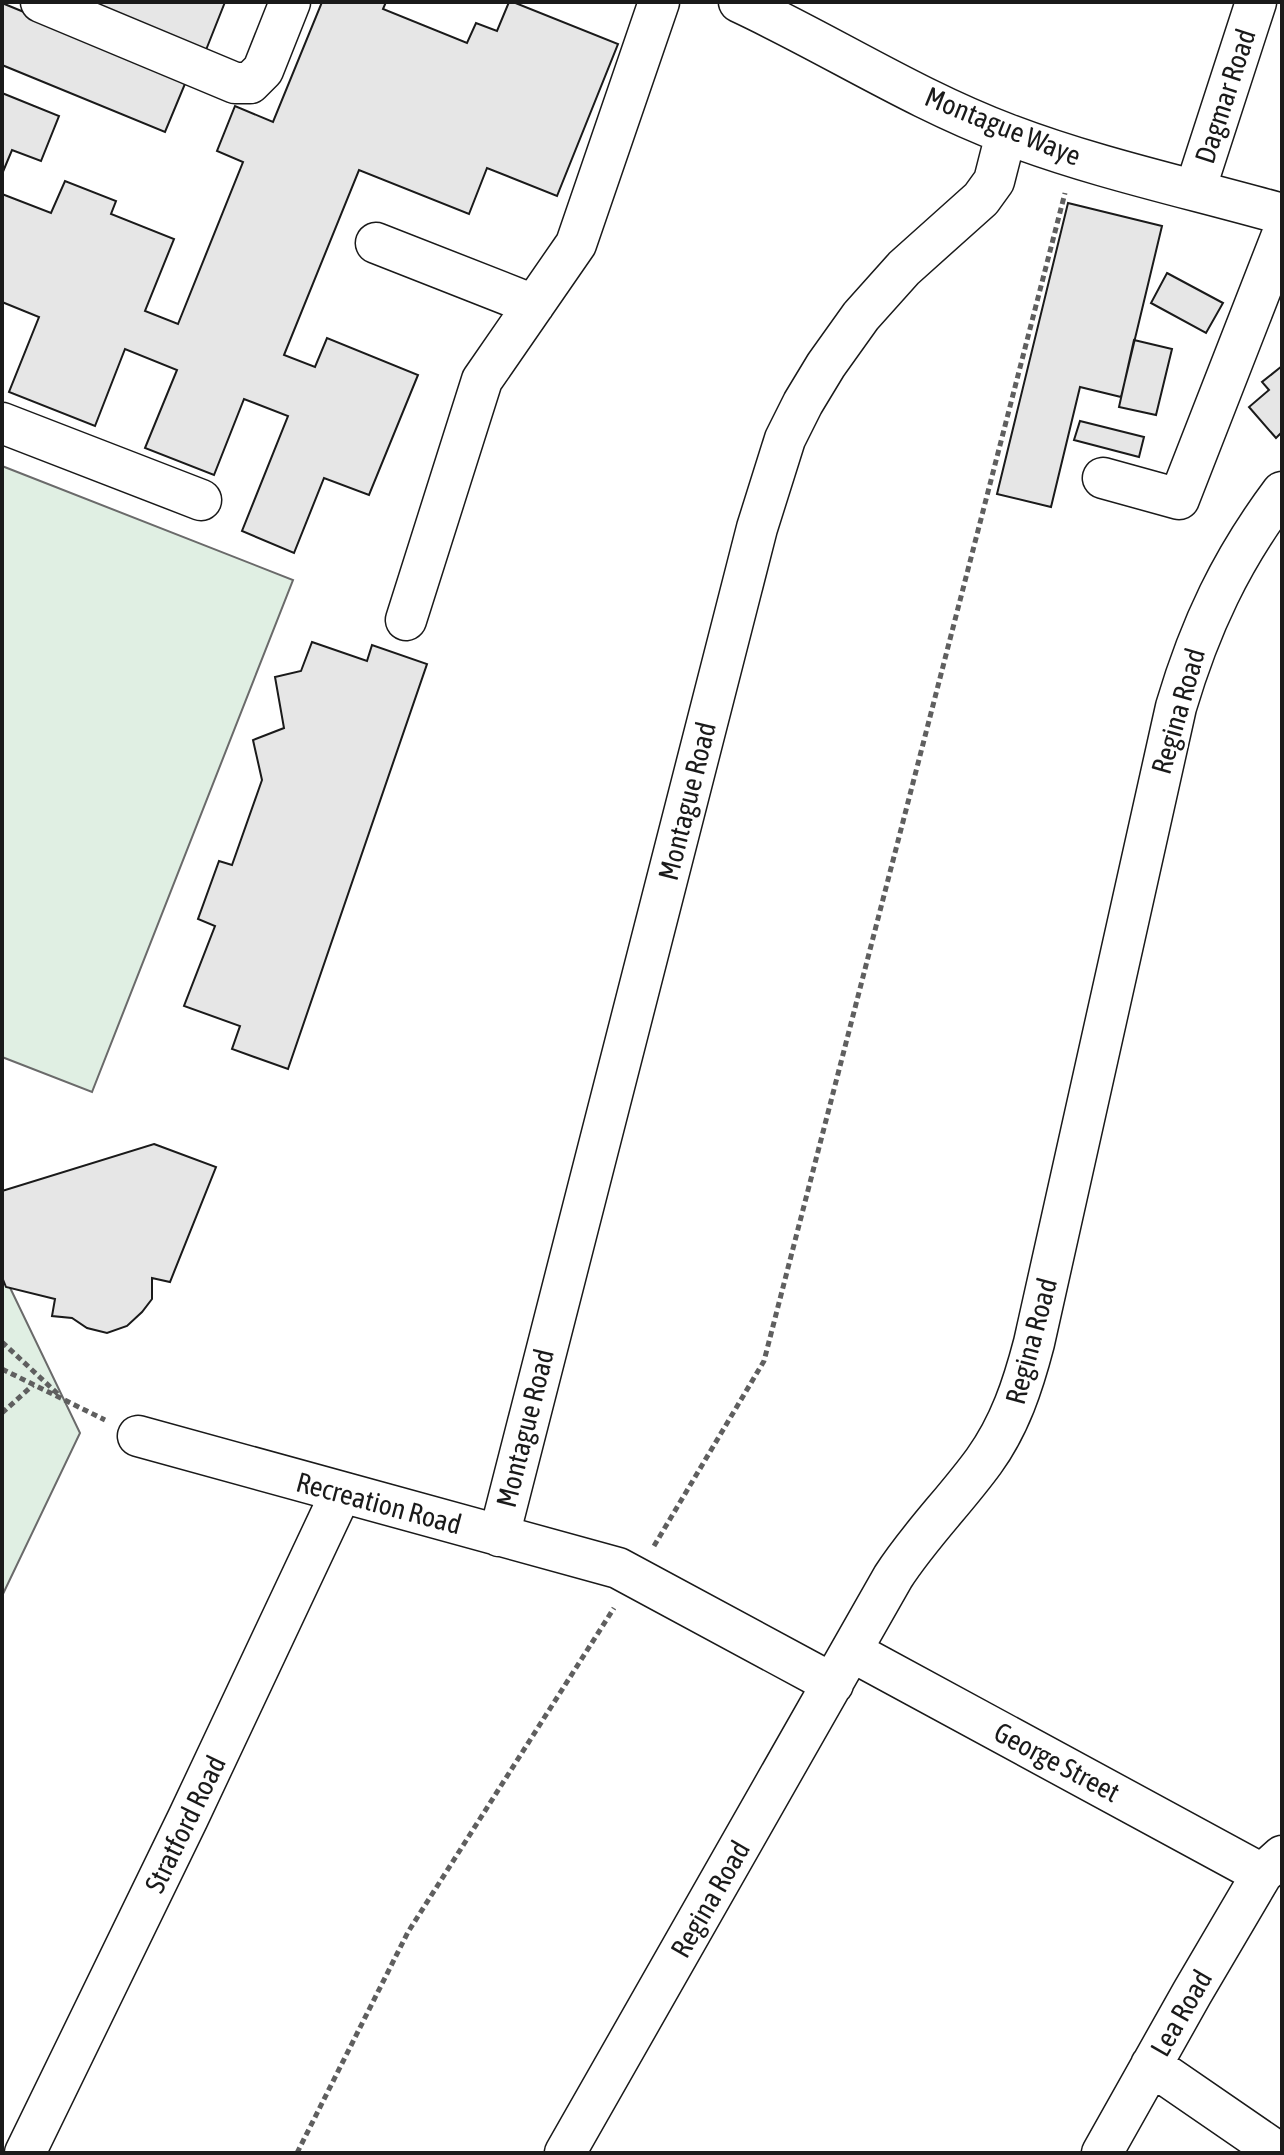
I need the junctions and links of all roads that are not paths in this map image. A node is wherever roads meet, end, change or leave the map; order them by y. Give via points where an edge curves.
1 (41, 2) edge
2 (290, 2) edge
3 (659, 2) edge
4 (739, 2) edge
5 (1256, 2) edge
6 (1006, 134) junction
7 (1195, 190) junction
8 (1282, 214) edge
9 (1282, 235) edge
10 (376, 243) dead end
11 (534, 305) junction
12 (2, 423) edge
13 (1103, 478) dead end
14 (1282, 492) edge
15 (201, 500) dead end
16 (406, 620) dead end
17 (138, 1436) road end
18 (341, 1493) junction
19 (499, 1536) junction
20 (842, 1667) junction
21 (1272, 1865) edge
22 (1151, 2065) junction
23 (25, 2153) edge
24 (565, 2153) edge
25 (1102, 2153) edge
26 (1279, 2153) edge

1 - 2 street via 235,83 250,83 263,70
3 - 11 street via 576,244
4 - 6 street, Montague Waye
5 - 7 street, Dagmar Road
6 - 7 street, Montague Waye
6 - 19 street, Montague Road via 994,181 981,199 904,268 861,316 826,365 785,439 757,528
7 - 8 street, Montague Waye
9 - 13 street via 1179,499
10 - 11 street
11 - 16 street via 482,380
12 - 15 street
14 - 20 street, Regina Road via 1213,602 1176,707 1024,1382 986,1459 913,1546
17 - 18 street, Recreation Road
18 - 19 street, Recreation Road
18 - 23 street, Stratford Road
19 - 20 street, Recreation Road via 618,1568
20 - 21 street, George Street
20 - 24 street, Regina Road
21 - 22 street, Lea Road
22 - 25 street, Lea Road
22 - 26 street

